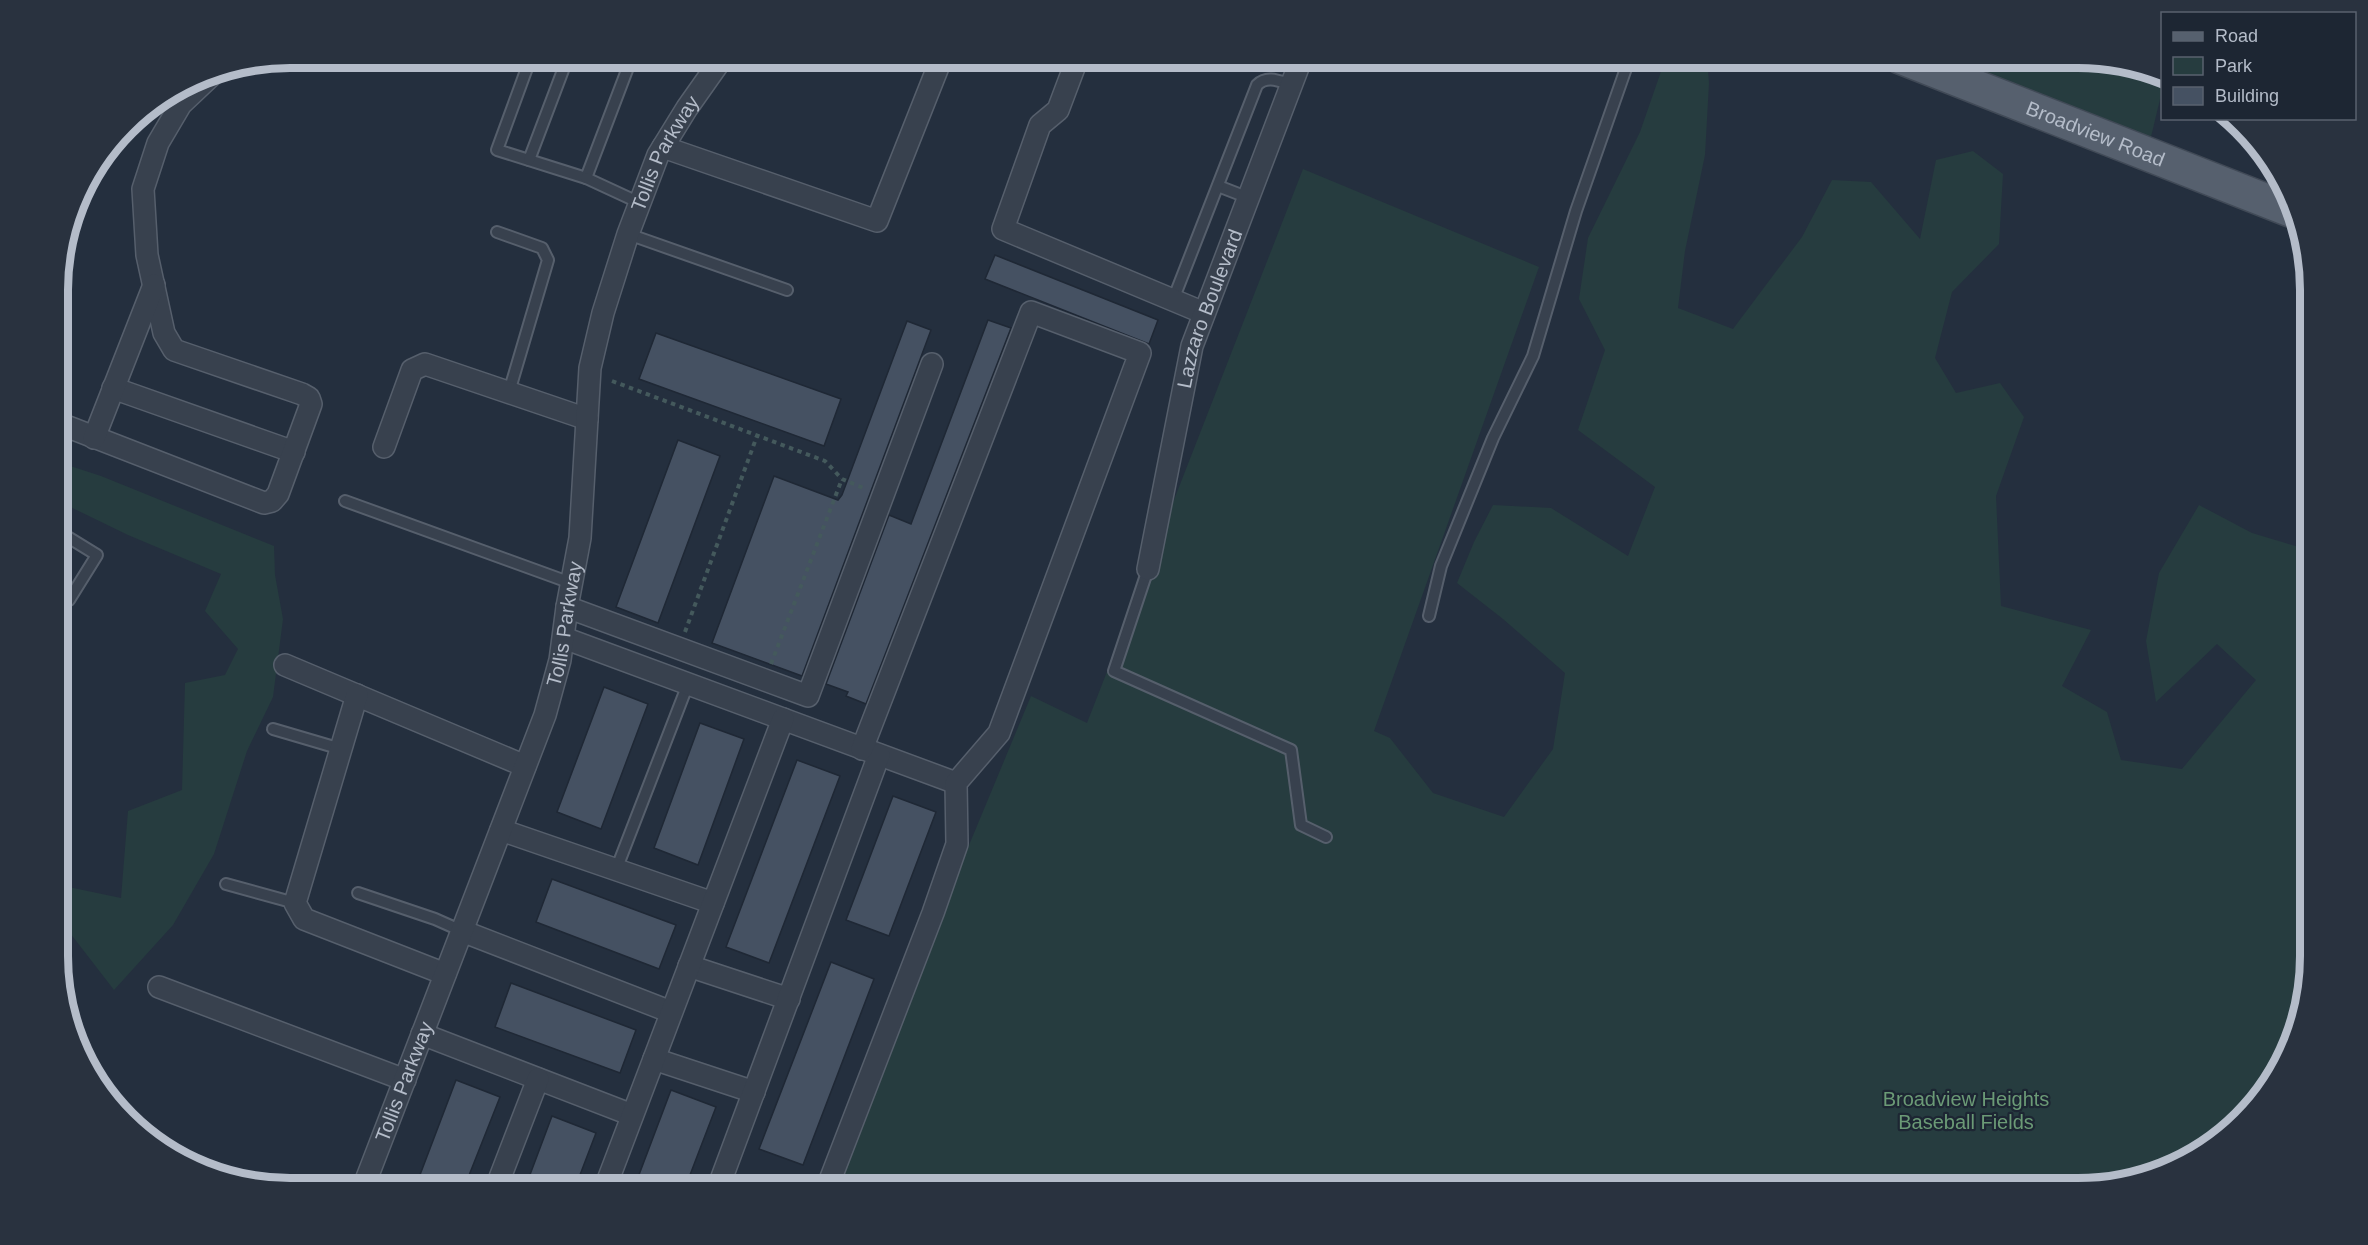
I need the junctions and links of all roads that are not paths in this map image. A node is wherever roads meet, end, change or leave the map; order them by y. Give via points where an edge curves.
1 (527, 68) edge
2 (564, 68) edge
3 (628, 68) edge
4 (710, 68) edge
5 (938, 68) edge
6 (1074, 68) edge
7 (1298, 68) edge
8 (1626, 68) edge
9 (1928, 68) edge
10 (1292, 85) junction
11 (201, 86) edge
12 (663, 147) junction
13 (529, 160) junction
14 (586, 178) junction
15 (1218, 186) junction
16 (1249, 198) junction
17 (640, 203) junction
18 (2285, 208) edge
19 (497, 232) dead end
20 (628, 234) junction
21 (154, 285) junction
22 (787, 291) dead end
23 (1173, 300) junction
24 (1204, 313) junction
25 (932, 364) dead end
26 (113, 388) junction
27 (509, 392) junction
28 (587, 419) junction
29 (68, 427) edge
30 (94, 438) junction
31 (384, 447) dead end
32 (294, 452) junction
33 (345, 501) dead end
34 (68, 537) edge
35 (1148, 569) joint
36 (571, 584) junction
37 (68, 600) edge
38 (567, 608) junction
39 (1429, 616) dead end
40 (564, 638) junction
41 (285, 665) dead end
42 (688, 684) junction
43 (357, 695) junction
44 (783, 718) junction
45 (273, 729) dead end
46 (341, 749) junction
47 (871, 752) junction
48 (525, 766) junction
49 (956, 783) junction
50 (501, 830) junction
51 (1326, 837) dead end
52 (616, 870) junction
53 (226, 884) dead end
54 (358, 892) dead end
55 (295, 903) junction
56 (713, 903) junction
57 (462, 931) junction
58 (689, 966) junction
59 (445, 974) junction
60 (159, 987) dead end
61 (789, 999) junction
62 (671, 1012) junction
63 (422, 1034) junction
64 (654, 1059) junction
65 (538, 1079) junction
66 (405, 1080) junction
67 (754, 1092) junction
68 (632, 1115) junction
69 (367, 1178) edge
70 (500, 1178) edge
71 (609, 1178) edge
72 (722, 1178) edge
73 (831, 1178) edge

1 - 13 lane via 496,150
2 - 13 lane
3 - 14 lane
4 - 12 street, Tollis Parkway
5 - 12 street via 877,221
6 - 23 street via 1058,110 1040,125 1003,229
7 - 10 street, Lazzaro Boulevard
8 - 39 lane via 1576,212 1533,356 1493,438 1441,566
9 - 18 main road, Broadview Road
10 - 15 lane via 1269,78 1257,85
10 - 16 street, Lazzaro Boulevard
11 - 21 street via 181,104 158,143 143,189 147,255
12 - 17 street, Tollis Parkway
13 - 14 lane
14 - 17 lane
15 - 16 lane
15 - 23 lane
16 - 24 street, Lazzaro Boulevard
17 - 20 street, Tollis Parkway
19 - 27 lane via 542,248 548,260
20 - 22 lane
20 - 28 street, Tollis Parkway via 590,368
21 - 26 street
21 - 32 street via 164,333 174,350 309,398 311,404
23 - 24 street
24 - 35 street, Lazzaro Boulevard via 1192,346
25 - 38 street via 808,696
26 - 30 street
26 - 32 street
27 - 28 street
27 - 31 street via 424,364 412,370
28 - 36 street, Tollis Parkway via 580,538
29 - 30 street
30 - 32 street via 264,503 278,494
33 - 36 lane
34 - 37 lane via 97,555
35 - 51 lane via 1114,671 1291,750 1301,825
36 - 38 street, Tollis Parkway
38 - 40 street, Tollis Parkway
40 - 42 street
40 - 48 street, Tollis Parkway via 545,715
41 - 43 street
42 - 44 street
42 - 52 lane
43 - 46 street
43 - 48 street
44 - 47 street
44 - 56 street
45 - 46 lane
46 - 55 street
47 - 49 street
47 - 49 street via 1031,312 1140,353 999,733
47 - 61 street
48 - 50 street, Tollis Parkway
49 - 73 street via 957,844
50 - 52 street
50 - 57 street, Tollis Parkway
52 - 56 street
53 - 55 lane
54 - 57 lane
55 - 59 street via 304,919
56 - 58 street
57 - 59 street, Tollis Parkway
57 - 62 street
58 - 61 street
58 - 62 street
59 - 63 street, Tollis Parkway
60 - 66 street
61 - 67 street
62 - 64 street
63 - 65 street
63 - 66 street, Tollis Parkway
64 - 67 street
64 - 68 street
65 - 68 street
65 - 70 street
66 - 69 street, Tollis Parkway
67 - 72 street
68 - 71 street

